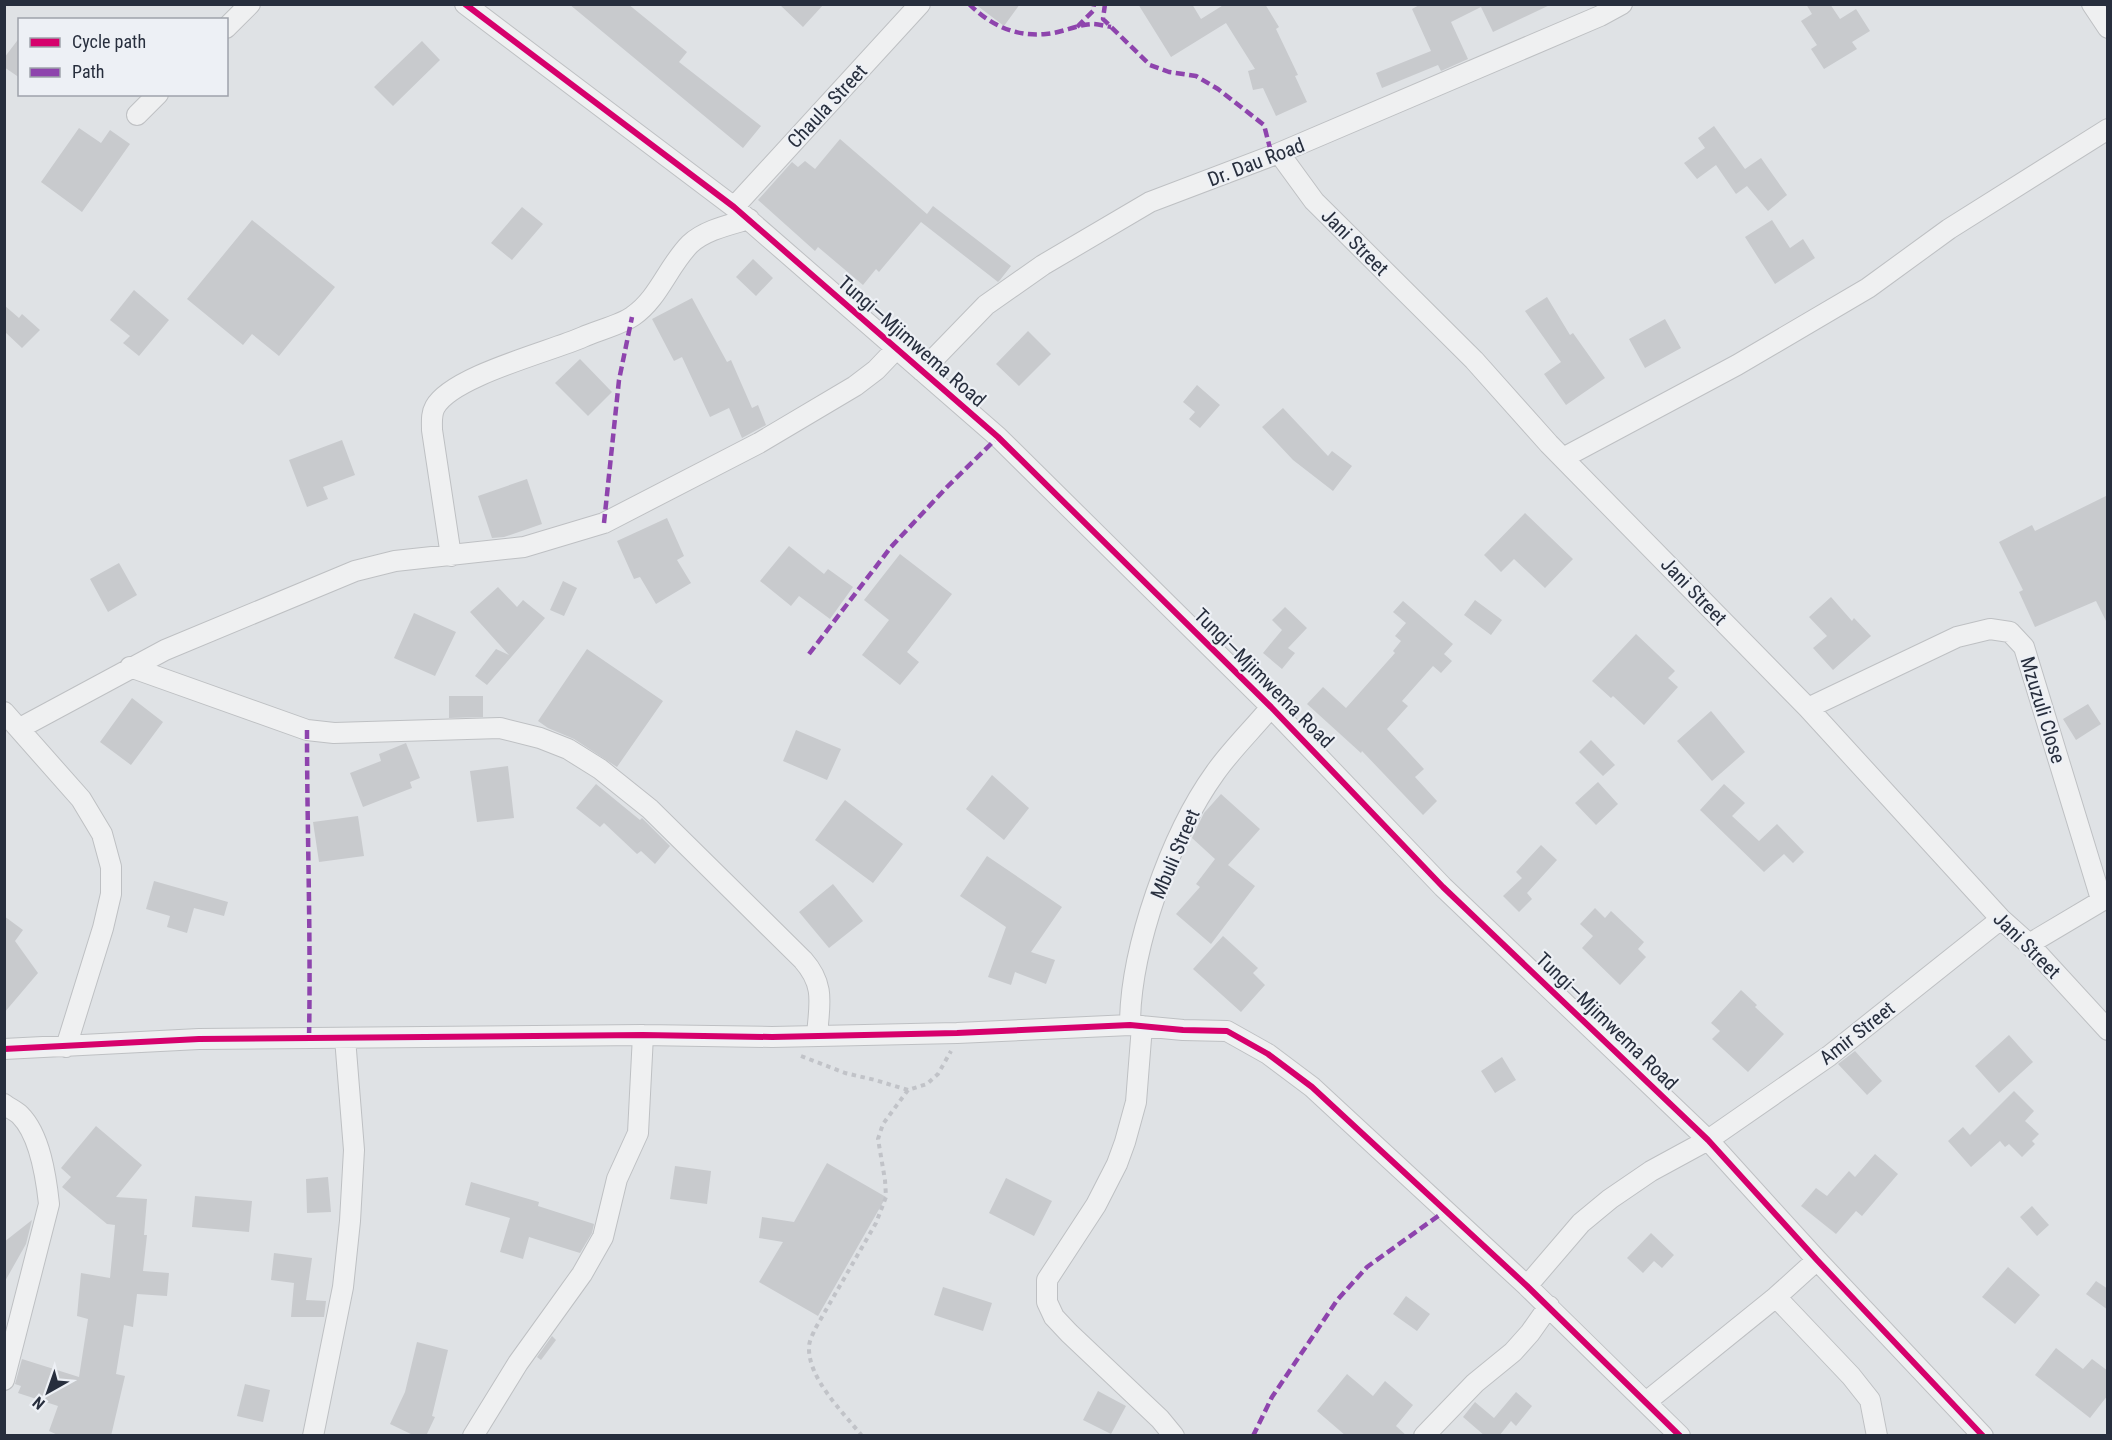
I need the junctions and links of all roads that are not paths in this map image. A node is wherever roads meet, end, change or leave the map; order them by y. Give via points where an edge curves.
1 (250, 4) edge
2 (465, 4) edge
3 (920, 4) edge
4 (1622, 4) edge
5 (2092, 4) edge
6 (228, 26) edge
7 (2108, 28) edge
8 (156, 96) edge
9 (137, 115) dead end
10 (2108, 129) edge
11 (1279, 153) junction
12 (741, 213) junction
13 (896, 348) junction
14 (922, 371) junction
15 (1563, 458) junction
16 (451, 556) junction
17 (130, 667) junction
18 (1271, 707) junction
19 (1808, 708) junction
20 (4, 712) edge
21 (20, 728) junction
22 (2104, 898) edge
23 (2001, 919) junction
24 (2030, 945) junction
25 (1136, 1026) junction
26 (2108, 1030) edge
27 (643, 1035) junction
28 (817, 1036) junction
29 (345, 1038) junction
30 (66, 1047) junction
31 (4, 1049) edge
32 (4, 1104) edge
33 (1708, 1140) junction
34 (1817, 1260) junction
35 (1527, 1286) junction
36 (1776, 1297) junction
37 (1549, 1306) junction
38 (4, 1380) edge
39 (1646, 1402) junction
40 (313, 1436) edge
41 (473, 1436) edge
42 (1174, 1436) edge
43 (1424, 1436) edge
44 (1680, 1436) edge
45 (1877, 1436) edge
46 (1983, 1436) edge

1 - 6 street
2 - 12 street, Tungi—Mjimwema Road
3 - 12 street, Chaula Street
4 - 11 street, Dr. Dau Road
5 - 7 street
8 - 9 street
10 - 15 street via 1949,230 1868,288 1737,365
11 - 14 street, Dr. Dau Road via 1150,202 1043,265 986,305
11 - 15 street, Jani Street via 1314,201 1474,360
12 - 13 street, Tungi—Mjimwema Road
12 - 16 street via 690,244 651,299 632,317 470,380 435,406 432,430
13 - 14 street, Tungi—Mjimwema Road
13 - 16 street via 855,386 759,443 604,523 524,547
14 - 18 street, Tungi—Mjimwema Road via 998,437
15 - 19 street, Jani Street
16 - 17 street via 395,561 355,571
17 - 21 street
17 - 28 street via 307,730 334,733 500,728 568,749 650,809 803,960 814,973 820,990
18 - 25 street, Mbuli Street via 1215,772 1188,817 1140,946 1130,999
18 - 33 street, Tungi—Mjimwema Road via 1443,887
19 - 22 street, Mzuzuli Close via 1957,636 1990,629 2010,632 2024,647
19 - 23 street, Jani Street
20 - 21 street
21 - 30 street via 81,799 102,834 111,867 111,894 103,928
22 - 24 street
23 - 24 street, Jani Street
23 - 33 street, Amir Street via 1829,1056
24 - 26 street, Jani Street
25 - 28 street
25 - 35 street via 1227,1031 1269,1054 1312,1087
25 - 42 street, Mbuli Street via 1136,1102 1125,1142 1096,1205 1047,1280 1047,1302 1069,1333
27 - 28 street
27 - 29 street
27 - 41 street via 638,1133 617,1179 603,1237
29 - 30 street via 199,1039
29 - 40 street via 354,1150 350,1221 343,1287
30 - 31 street
32 - 38 street via 21,1116 35,1140 50,1204
33 - 34 street, Tungi—Mjimwema Road
33 - 35 street, Amir Street via 1610,1199 1574,1231
34 - 36 street
34 - 46 street, Tungi—Mjimwema Road
35 - 37 street
36 - 39 street
36 - 45 street via 1870,1400
37 - 39 street
37 - 43 street via 1514,1352 1475,1383
39 - 44 street

